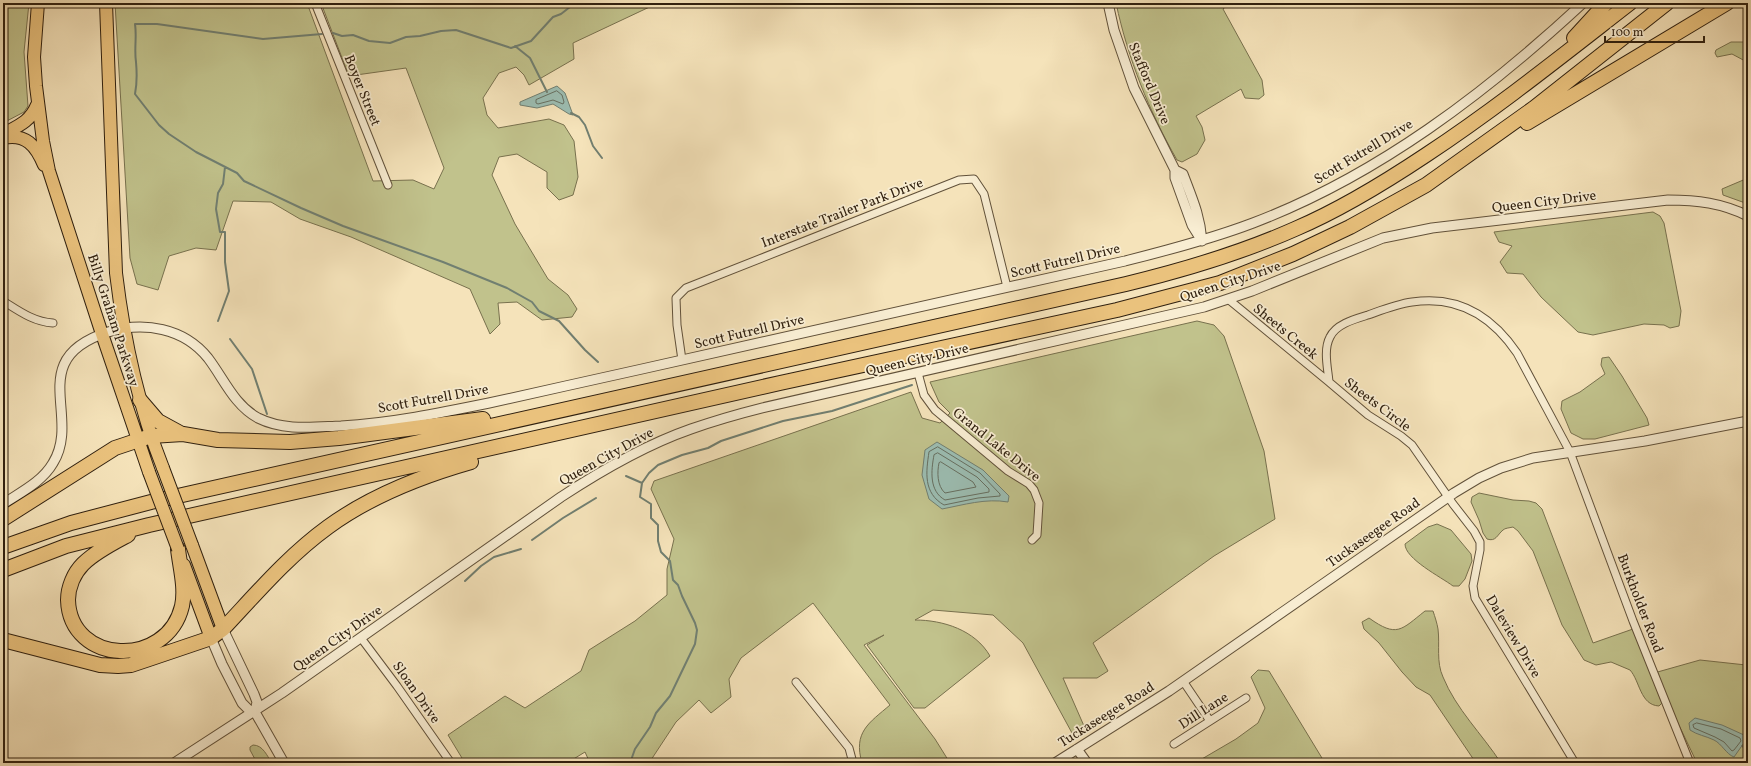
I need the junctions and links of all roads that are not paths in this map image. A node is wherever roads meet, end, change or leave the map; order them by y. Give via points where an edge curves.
1 (38, 3) edge
2 (106, 3) edge
3 (316, 3) edge
4 (1108, 3) edge
5 (1583, 3) edge
6 (1606, 3) edge
7 (1630, 3) edge
8 (1667, 3) edge
9 (1727, 3) edge
10 (1544, 70) junction
11 (37, 106) junction
12 (3, 134) edge
13 (3, 138) edge
14 (1457, 165) junction
15 (388, 185) dead end
16 (55, 190) junction
17 (1748, 216) edge
18 (1202, 241) junction
19 (1007, 287) junction
20 (1228, 299) junction
21 (3, 302) edge
22 (53, 323) dead end
23 (123, 328) junction
24 (102, 334) junction
25 (682, 360) junction
26 (918, 373) junction
27 (1329, 382) junction
28 (140, 400) junction
29 (559, 411) junction
30 (1748, 421) edge
31 (592, 426) junction
32 (183, 434) junction
33 (144, 437) junction
34 (1570, 452) junction
35 (1448, 497) junction
36 (3, 504) edge
37 (3, 519) edge
38 (149, 525) junction
39 (1032, 540) dead end
40 (3, 547) edge
41 (185, 547) junction
42 (3, 570) edge
43 (223, 630) junction
44 (211, 638) junction
45 (361, 638) junction
46 (3, 640) edge
47 (1183, 681) junction
48 (796, 682) dead end
49 (1246, 698) dead end
50 (255, 712) junction
51 (1210, 721) junction
52 (1174, 744) dead end
53 (1077, 749) junction
54 (174, 763) edge
55 (284, 763) edge
56 (451, 763) edge
57 (853, 763) edge
58 (1055, 763) edge
59 (1086, 763) edge
60 (1575, 763) edge
61 (1690, 763) edge

1 - 11 highway, Billy Graham Parkway via 34,57
2 - 23 highway, Billy Graham Parkway via 114,255
3 - 15 street, Boyer Street
4 - 18 street, Stafford Drive via 1114,30 1134,88 1175,170 1183,174 1201,223
5 - 18 street, Scott Futrell Drive via 1538,44 1470,98 1419,135 1365,169 1311,198 1254,223
6 - 10 highway
7 - 10 highway
8 - 14 highway
9 - 14 highway
10 - 29 highway via 1445,142 1379,185 1319,218 1252,247 1202,264 1126,284
11 - 12 highway via 27,121
11 - 16 highway, Billy Graham Parkway
13 - 16 highway via 24,139 33,146
14 - 31 highway via 1350,227 1293,254 1220,282 1116,310
16 - 24 highway, Billy Graham Parkway
17 - 20 street, Queen City Drive via 1726,206 1707,202 1668,200 1432,228 1384,238
18 - 19 street, Scott Futrell Drive
19 - 25 street, Scott Futrell Drive
19 - 25 street, Interstate Trailer Park Drive via 984,194 974,179 959,180 686,288 676,298
20 - 26 street, Queen City Drive via 1168,316
20 - 27 street, Sheets Creek
21 - 22 street via 31,318
23 - 24 street, Scott Futrell Drive
23 - 25 street, Scott Futrell Drive via 144,326 163,329 186,339 207,357 242,406 264,421 288,427 345,426 439,413
23 - 28 highway, Billy Graham Parkway
24 - 33 highway, Billy Graham Parkway
24 - 36 street, Scott Futrell Drive via 77,349 61,373 59,389 62,433 54,463 39,480
26 - 39 street, Grand Lake Drive via 924,395 935,410 1034,490 1038,496 1039,510 1037,535
26 - 45 street, Queen City Drive via 734,416 691,429 639,451 561,497
27 - 34 street, Sheets Circle via 1327,346 1332,334 1342,325 1390,307 1412,302 1454,304 1476,312 1508,340
27 - 35 street, Sheets Circle via 1368,416 1412,445
28 - 32 highway via 158,421
28 - 33 highway, Billy Graham Parkway
29 - 32 highway via 307,441 218,440
29 - 40 highway via 118,510 49,530
30 - 34 street, Tuckaseegee Road via 1645,441
31 - 38 highway
31 - 43 highway via 452,467 359,508 328,527 293,556
32 - 33 highway
33 - 37 highway via 115,448
33 - 41 highway, Billy Graham Parkway, bridge via 150,472
33 - 41 highway, Billy Graham Parkway, bridge via 163,468
34 - 35 street, Tuckaseegee Road via 1533,458 1501,468
34 - 61 street, Burkholder Road
35 - 47 street, Tuckaseegee Road
35 - 60 street, Daleview Drive via 1480,542 1473,586 1476,598
38 - 41 highway via 89,558 73,578 68,597 70,612 73,622 86,638 106,648 127,652 154,645 167,634 179,616
38 - 42 highway via 66,546
41 - 43 highway, Billy Graham Parkway
41 - 44 highway, Billy Graham Parkway
43 - 44 highway
43 - 50 street via 254,694 257,702
44 - 46 highway via 131,665 111,666
44 - 50 street via 242,703
45 - 50 street, Queen City Drive
45 - 56 street, Sloan Drive
47 - 51 street
47 - 53 street, Tuckaseegee Road
48 - 57 street via 849,748
49 - 51 street, Dill Lane
50 - 54 street, Queen City Drive
50 - 55 street
51 - 52 street, Dill Lane
53 - 58 street, Tuckaseegee Road
53 - 59 street

